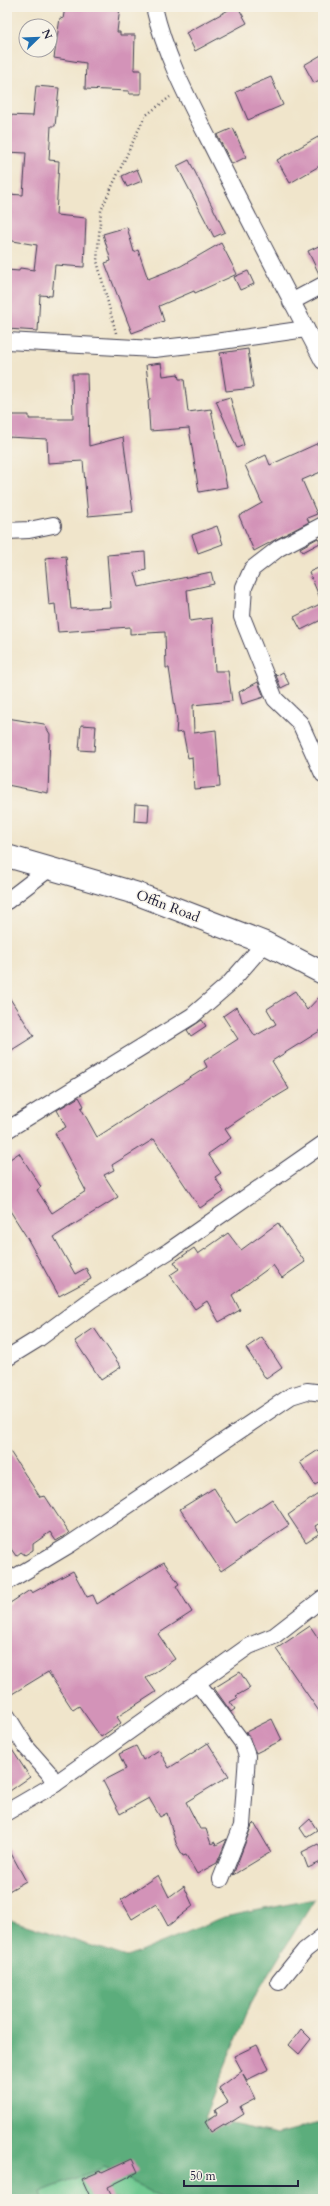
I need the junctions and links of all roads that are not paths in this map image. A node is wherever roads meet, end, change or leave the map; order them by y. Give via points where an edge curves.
1 (154, 7) edge
2 (323, 285) edge
3 (291, 302) junction
4 (306, 329) junction
5 (7, 341) edge
6 (323, 361) edge
7 (323, 524) edge
8 (53, 525) dead end
9 (7, 531) edge
10 (323, 774) edge
11 (7, 856) edge
12 (50, 868) junction
13 (7, 901) edge
14 (265, 943) junction
15 (323, 972) edge
16 (7, 1130) edge
17 (323, 1144) edge
18 (7, 1358) edge
19 (323, 1393) edge
20 (7, 1582) edge
21 (323, 1598) edge
22 (197, 1682) junction
23 (7, 1716) edge
24 (55, 1784) junction
25 (7, 1812) edge
26 (221, 1879) dead end
27 (323, 1936) edge
28 (279, 1982) dead end

1 - 3 street via 161,36 183,88
2 - 3 street
3 - 4 street
4 - 5 street via 162,348
4 - 6 street
7 - 10 street via 279,548 252,569 244,587 242,617 275,699 300,723
8 - 9 street
11 - 12 street, Offin Road
12 - 13 street
12 - 14 street, Offin Road via 135,893
14 - 15 street, Offin Road
14 - 16 street via 229,984 192,1016
17 - 18 street
19 - 20 street via 307,1391 291,1396 69,1545
21 - 22 street via 274,1636 248,1646
22 - 24 street
22 - 26 street via 242,1742 247,1756 242,1826
23 - 24 street
24 - 25 street
27 - 28 street via 305,1950

